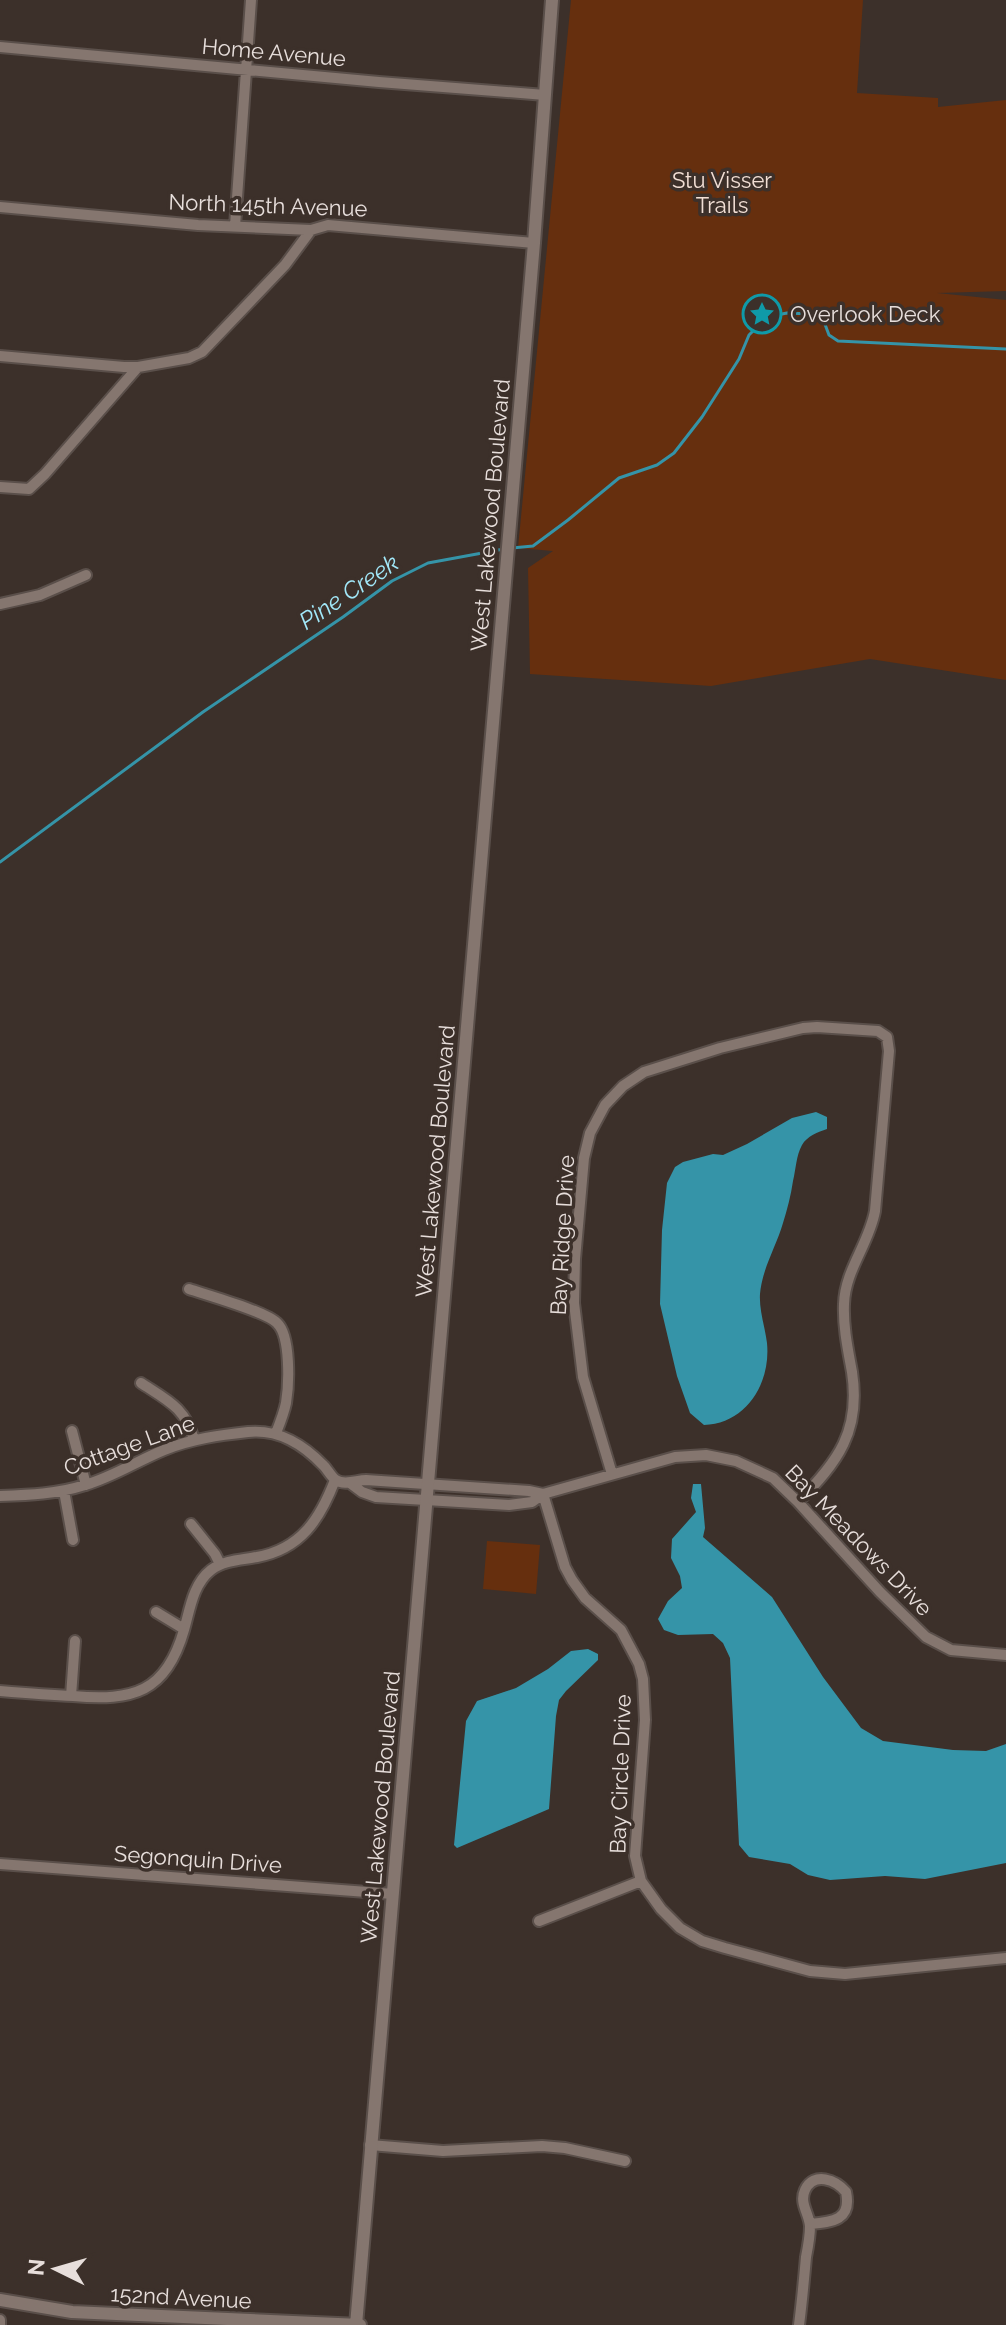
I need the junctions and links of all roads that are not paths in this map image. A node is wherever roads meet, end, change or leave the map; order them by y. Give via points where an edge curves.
1 (251, 0) edge
2 (552, 0) edge
3 (0, 47) edge
4 (244, 70) junction
5 (545, 95) junction
6 (0, 207) edge
7 (235, 226) junction
8 (311, 230) junction
9 (534, 243) junction
10 (0, 356) edge
11 (138, 367) junction
12 (0, 487) edge
13 (86, 575) dead end
14 (0, 604) edge
15 (189, 1289) dead end
16 (141, 1383) dead end
17 (72, 1431) dead end
18 (276, 1433) junction
19 (194, 1440) junction
20 (612, 1474) junction
21 (335, 1480) junction
22 (350, 1483) junction
23 (86, 1485) junction
24 (428, 1485) junction
25 (64, 1491) junction
26 (543, 1494) junction
27 (0, 1496) edge
28 (426, 1500) junction
29 (798, 1502) junction
30 (191, 1524) dead end
31 (73, 1540) dead end
32 (220, 1564) junction
33 (156, 1612) dead end
34 (184, 1629) junction
35 (75, 1641) dead end
36 (1006, 1655) edge
37 (0, 1691) edge
38 (71, 1696) junction
39 (0, 1864) edge
40 (641, 1881) junction
41 (393, 1894) junction
42 (539, 1921) dead end
43 (1006, 1958) edge
44 (370, 2145) junction
45 (625, 2161) dead end
46 (810, 2224) junction
47 (0, 2300) edge
48 (357, 2325) edge
49 (799, 2325) edge

1 - 4 street
2 - 5 street, West Lakewood Boulevard
3 - 4 street, Home Avenue
4 - 5 street, Home Avenue
4 - 7 street
5 - 9 street, West Lakewood Boulevard
6 - 7 street, North 145th Avenue
7 - 8 street, North 145th Avenue
8 - 9 street, North 145th Avenue via 328,225
8 - 11 street via 202,352
9 - 24 street, West Lakewood Boulevard
10 - 11 street
11 - 12 street via 29,489
13 - 14 street via 40,595
15 - 18 street via 272,1318 283,1330 287,1391
16 - 19 street via 179,1409
17 - 23 street
18 - 19 street, Cottage Lane
18 - 21 street via 306,1449
19 - 23 street, Cottage Lane
20 - 26 street, Bay Meadows Drive
20 - 29 street, Bay Meadows Drive via 675,1457 706,1455 754,1468
20 - 29 street, Bay Ridge Drive via 583,1377 574,1303 584,1158 605,1105 623,1086 668,1063 778,1033 817,1027 872,1030 885,1035 889,1051 875,1211 844,1302 853,1416 836,1459
21 - 22 street
21 - 32 street via 321,1510 296,1542 260,1557
22 - 24 street
22 - 28 street via 376,1497
23 - 25 street, Cottage Lane
24 - 26 street, Bay Meadows Drive
24 - 28 street, West Lakewood Boulevard
25 - 27 street, Cottage Lane
25 - 31 street
26 - 28 street, Bay Meadows Drive via 532,1502 509,1505
26 - 40 street, Bay Circle Drive via 572,1580 621,1630 643,1679 635,1856
28 - 41 street, West Lakewood Boulevard
29 - 36 street, Bay Meadows Drive via 926,1637 951,1650
30 - 32 street
32 - 34 street via 201,1579
33 - 34 street
34 - 38 street via 169,1667 144,1689 113,1699
35 - 38 street
37 - 38 street
39 - 41 street, Segonquin Drive
40 - 42 street
40 - 43 street, Bay Circle Drive via 680,1928 702,1941 810,1971 845,1974
41 - 44 street, West Lakewood Boulevard
44 - 45 street via 443,2151 542,2146
44 - 48 street, West Lakewood Boulevard
46 - 46 street via 844,2213 846,2192 836,2182 817,2180 805,2189 803,2206
46 - 49 street
47 - 48 street, 152nd Avenue via 72,2312

